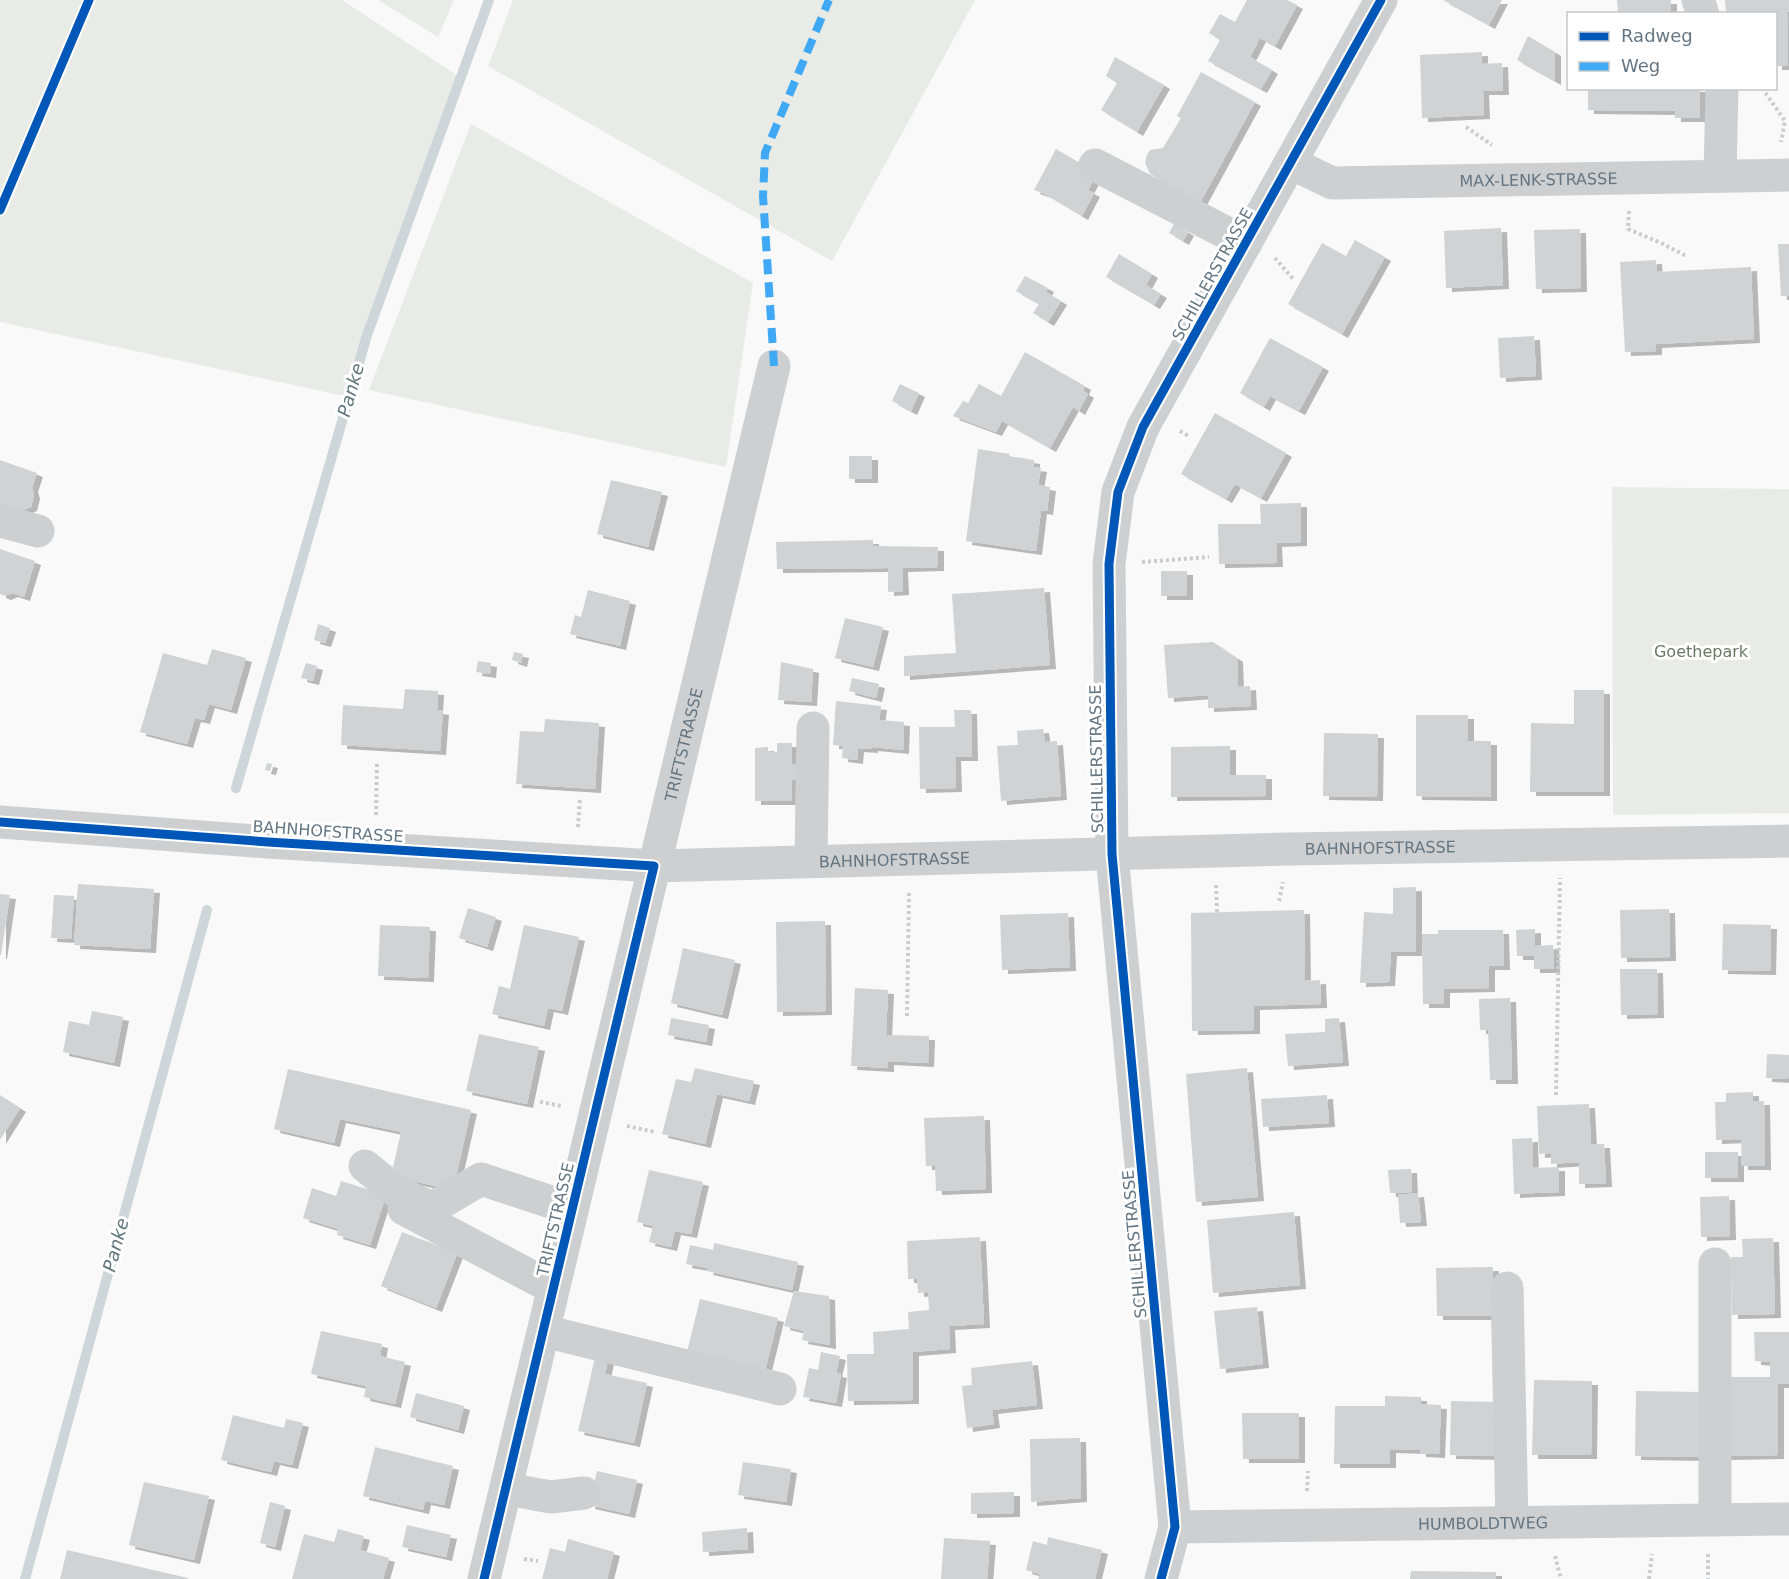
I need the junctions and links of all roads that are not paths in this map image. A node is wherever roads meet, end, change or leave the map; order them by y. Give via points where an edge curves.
1 (1381, 0) edge
2 (1722, 90) edge
3 (1291, 164) junction
4 (1095, 165) dead end
5 (1782, 175) edge
6 (1720, 176) junction
7 (1246, 243) junction
8 (774, 366) dead end
9 (0, 521) edge
10 (38, 531) dead end
11 (813, 728) dead end
12 (0, 822) edge
13 (1789, 841) edge
14 (1112, 854) junction
15 (811, 861) junction
16 (654, 866) junction
17 (365, 1166) dead end
18 (400, 1207) dead end
19 (572, 1209) junction
20 (1715, 1264) dead end
21 (554, 1288) junction
22 (1507, 1288) dead end
23 (544, 1331) junction
24 (780, 1389) dead end
25 (506, 1489) junction
26 (584, 1493) dead end
27 (1789, 1519) edge
28 (1715, 1520) junction
29 (1512, 1522) junction
30 (1175, 1527) junction
31 (484, 1579) edge
32 (1161, 1579) edge

1 - 3 street, SCHILLERSTRASSE
2 - 6 street
3 - 6 street, MAX-LENK-STRASSE via 1332,183
3 - 7 street, SCHILLERSTRASSE
4 - 7 street
5 - 6 street, MAX-LENK-STRASSE
7 - 14 street, SCHILLERSTRASSE via 1143,427 1118,492 1108,564
8 - 16 street, TRIFTSTRASSE
9 - 10 street
11 - 15 street
12 - 16 street, BAHNHOFSTRASSE
13 - 14 street, BAHNHOFSTRASSE
14 - 15 street, BAHNHOFSTRASSE
14 - 30 street, SCHILLERSTRASSE
15 - 16 street, BAHNHOFSTRASSE
16 - 19 street, TRIFTSTRASSE
17 - 19 street via 397,1191 432,1208 481,1179
18 - 21 street
19 - 21 street, TRIFTSTRASSE
20 - 28 street
21 - 23 street, TRIFTSTRASSE
22 - 29 street
23 - 24 street
23 - 25 street, TRIFTSTRASSE
25 - 26 street via 551,1497
25 - 31 street, TRIFTSTRASSE
27 - 28 street, HUMBOLDTWEG
28 - 29 street, HUMBOLDTWEG
29 - 30 street, HUMBOLDTWEG
30 - 32 street, SCHILLERSTRASSE

